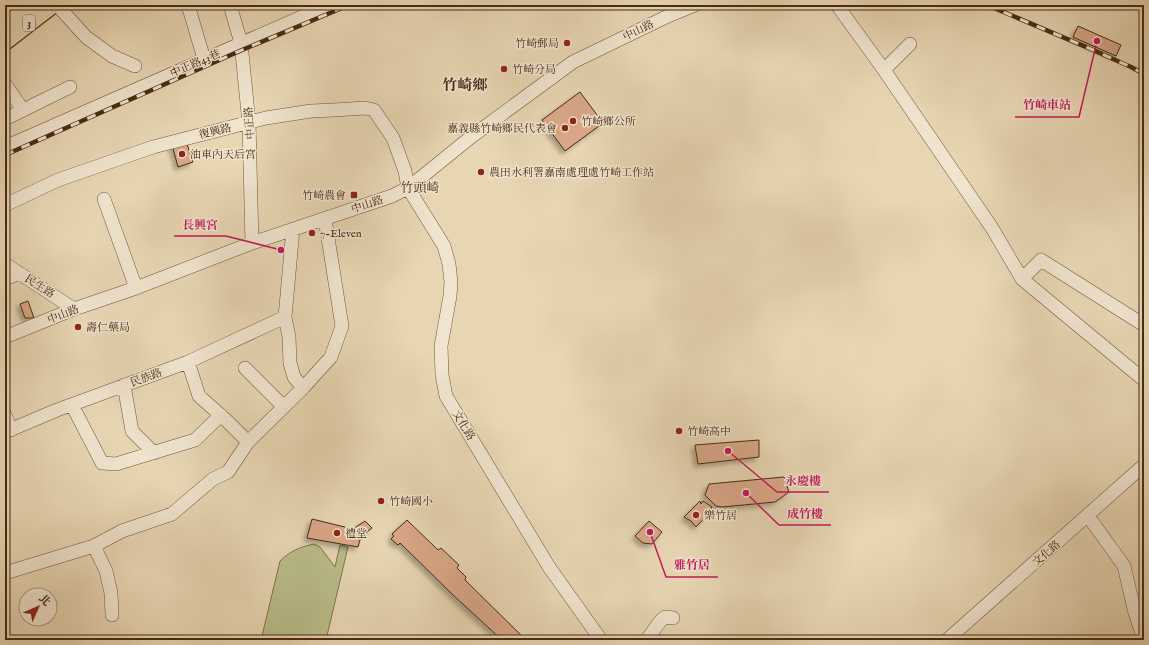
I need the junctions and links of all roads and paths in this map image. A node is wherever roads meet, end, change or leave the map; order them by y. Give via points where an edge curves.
1 (29, 5) edge
2 (53, 5) edge
3 (57, 5) edge
4 (188, 5) edge
5 (230, 5) edge
6 (329, 5) edge
7 (695, 5) edge
8 (837, 5) edge
9 (5, 24) edge
10 (5, 42) edge
11 (241, 43) junction
12 (910, 44) dead end
13 (204, 60) junction
14 (135, 66) dead end
15 (884, 70) junction
16 (5, 84) edge
17 (70, 87) dead end
18 (23, 110) junction
19 (5, 119) edge
20 (250, 123) junction
21 (5, 147) edge
22 (408, 188) junction
23 (104, 199) dead end
24 (5, 205) edge
25 (325, 218) junction
26 (294, 229) junction
27 (252, 243) junction
28 (5, 264) edge
29 (19, 273) junction
30 (5, 279) edge
31 (1022, 279) junction
32 (136, 288) junction
33 (74, 309) junction
34 (285, 317) junction
35 (1144, 324) edge
36 (5, 337) edge
37 (188, 362) junction
38 (246, 368) dead end
39 (1144, 380) edge
40 (124, 385) junction
41 (303, 388) junction
42 (72, 404) junction
43 (284, 406) junction
44 (5, 415) edge
45 (221, 415) junction
46 (8, 431) edge
47 (248, 442) junction
48 (154, 453) junction
49 (1144, 466) edge
50 (1088, 516) junction
51 (94, 546) junction
52 (5, 573) edge
53 (112, 615) dead end
54 (673, 618) dead end
55 (597, 638) edge
56 (646, 640) edge
57 (947, 640) edge
58 (1144, 640) edge

1 - 9 main road, 3
2 - 10 main road, 3
3 - 14 street via 86,37 112,56
4 - 13 street
5 - 11 street, 中正路
6 - 11 street, 中正路43巷
7 - 22 street, 中山路 via 573,62 471,137
8 - 15 street
11 - 13 street, 中正路43巷
11 - 20 street, 中正路
12 - 15 street
13 - 21 street, 中正路43巷
15 - 31 street via 992,228
16 - 18 street
17 - 18 street
18 - 19 street
20 - 22 street, 復興路 via 311,111 365,108 374,110 393,138 405,171
20 - 24 street, 復興路 via 153,147 58,180
20 - 27 street, 中正路
22 - 25 street, 中山路 via 392,196
22 - 55 street, 文化路 via 444,246 449,264 450,296 441,346 446,396 550,567
23 - 32 street
25 - 26 street, 中山路
25 - 41 street via 342,326 331,356
26 - 27 street, 中山路
26 - 34 street
27 - 32 street, 中山路
28 - 29 street, 民生路
29 - 30 street
29 - 33 street, 民生路
31 - 35 street via 1041,260
31 - 39 street
32 - 33 street, 中山路
33 - 36 street, 中山路
34 - 37 street, 民族路
34 - 41 street via 290,363 294,377
37 - 40 street, 民族路
37 - 45 street via 200,396
38 - 43 street
40 - 42 street, 民族路
40 - 48 street via 132,431
41 - 43 street
42 - 46 street, 民族路
42 - 48 street via 102,463 116,464
43 - 47 street
44 - 46 street
45 - 47 street
45 - 48 street via 195,440
47 - 51 street via 228,472 213,479 172,514 122,531
49 - 50 street, 文化路
50 - 57 street, 文化路
50 - 58 street via 1124,566
51 - 52 street
51 - 53 street via 106,571
54 - 56 street via 665,617 659,621

